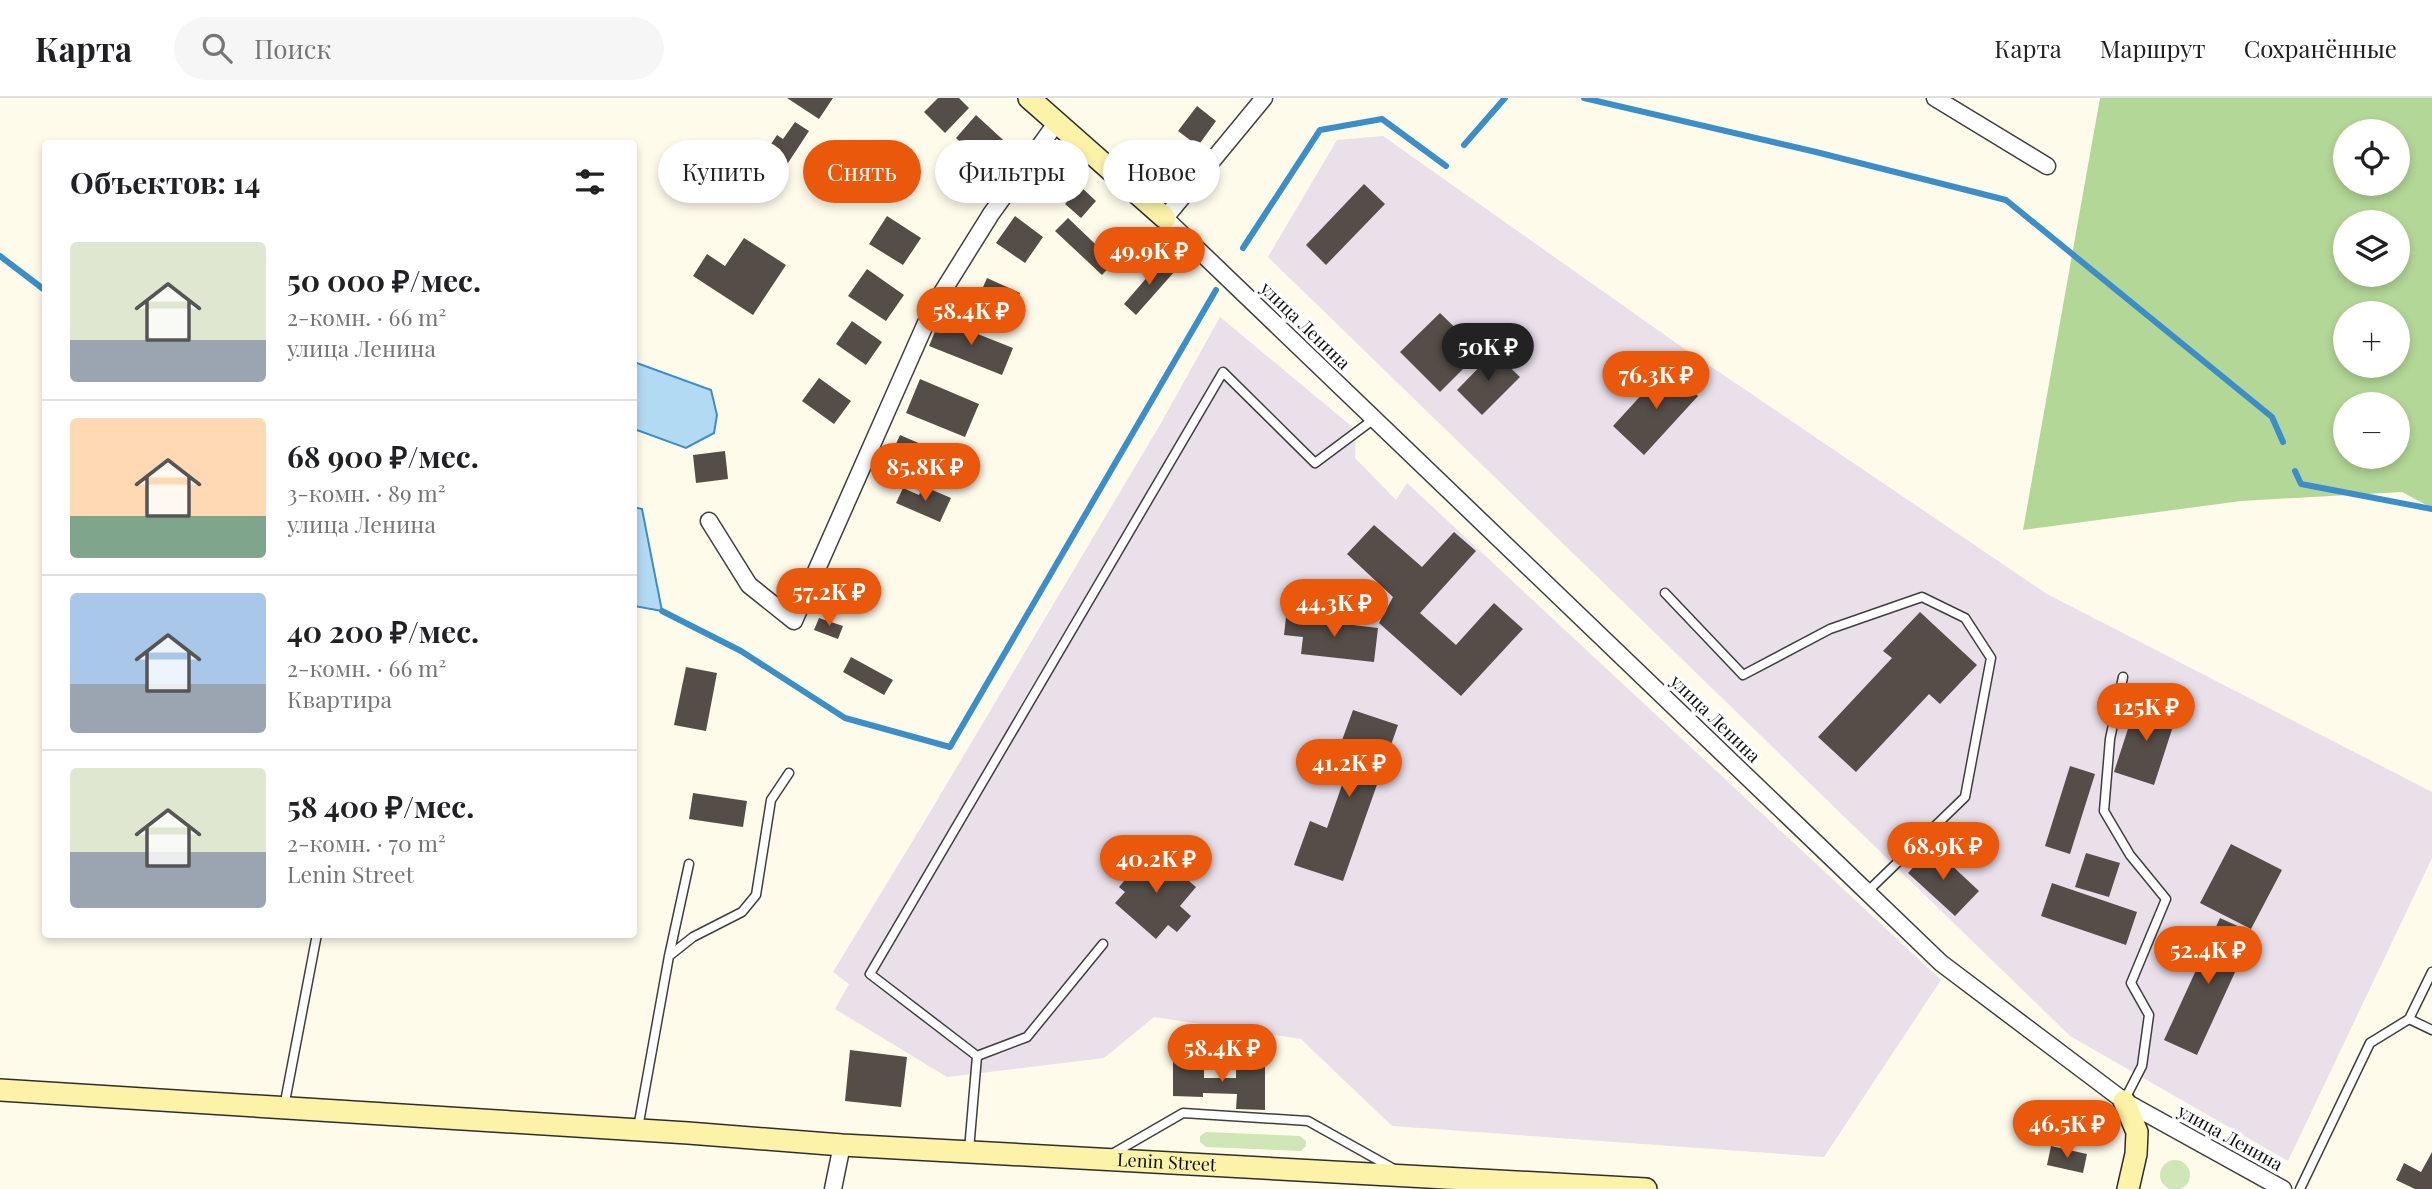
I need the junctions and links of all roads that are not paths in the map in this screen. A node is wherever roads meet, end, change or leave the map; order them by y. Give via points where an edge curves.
1 (1029, 98) edge
2 (1264, 98) edge
3 (1935, 98) edge
4 (1057, 122) junction
5 (2047, 166) dead end
6 (1165, 218) junction
7 (1374, 419) junction
8 (709, 521) dead end
9 (1665, 593) dead end
10 (2123, 677) dead end
11 (789, 773) dead end
12 (689, 864) dead end
13 (1867, 892) junction
14 (316, 938) edge
15 (1103, 944) dead end
16 (669, 956) junction
17 (2432, 972) edge
18 (2409, 1019) junction
19 (2432, 1030) edge
20 (977, 1056) junction
21 (0, 1090) edge
22 (2124, 1101) junction
23 (284, 1107) junction
24 (637, 1131) junction
25 (842, 1145) junction
26 (969, 1152) junction
27 (1102, 1160) junction
28 (1405, 1176) junction
29 (833, 1189) edge
30 (1646, 1189) edge
31 (2128, 1189) edge
32 (2283, 1189) edge
33 (2300, 1189) edge

1 - 4 main road
2 - 6 street
3 - 5 street
4 - 6 main road
4 - 8 street via 991,214 933,307 794,621 749,584
6 - 7 street, улица Ленина
7 - 13 street, улица Ленина
7 - 20 lane via 1315,463 1223,372 870,974
9 - 13 lane via 1743,675 1830,629 1922,597 1965,618 1990,658 1965,797
10 - 22 lane via 2110,739 2104,811 2130,855 2166,899 2131,983 2149,1015 2142,1066
11 - 16 lane via 771,800 756,895 742,912 693,937
12 - 16 lane
13 - 22 street, улица Ленина via 1941,963
14 - 23 lane
15 - 20 lane via 1027,1037
16 - 24 lane
17 - 18 lane
18 - 19 lane
18 - 33 lane via 2370,1043
20 - 26 lane
21 - 23 main road, Lenin Street
22 - 31 main road via 2137,1132
22 - 32 street, улица Ленина
23 - 24 main road, Lenin Street
24 - 25 main road, Lenin Street
25 - 26 main road, Lenin Street
25 - 29 street
26 - 27 main road, Lenin Street
27 - 28 main road, Lenin Street
27 - 28 lane via 1183,1113 1308,1121
28 - 30 main road, Lenin Street

